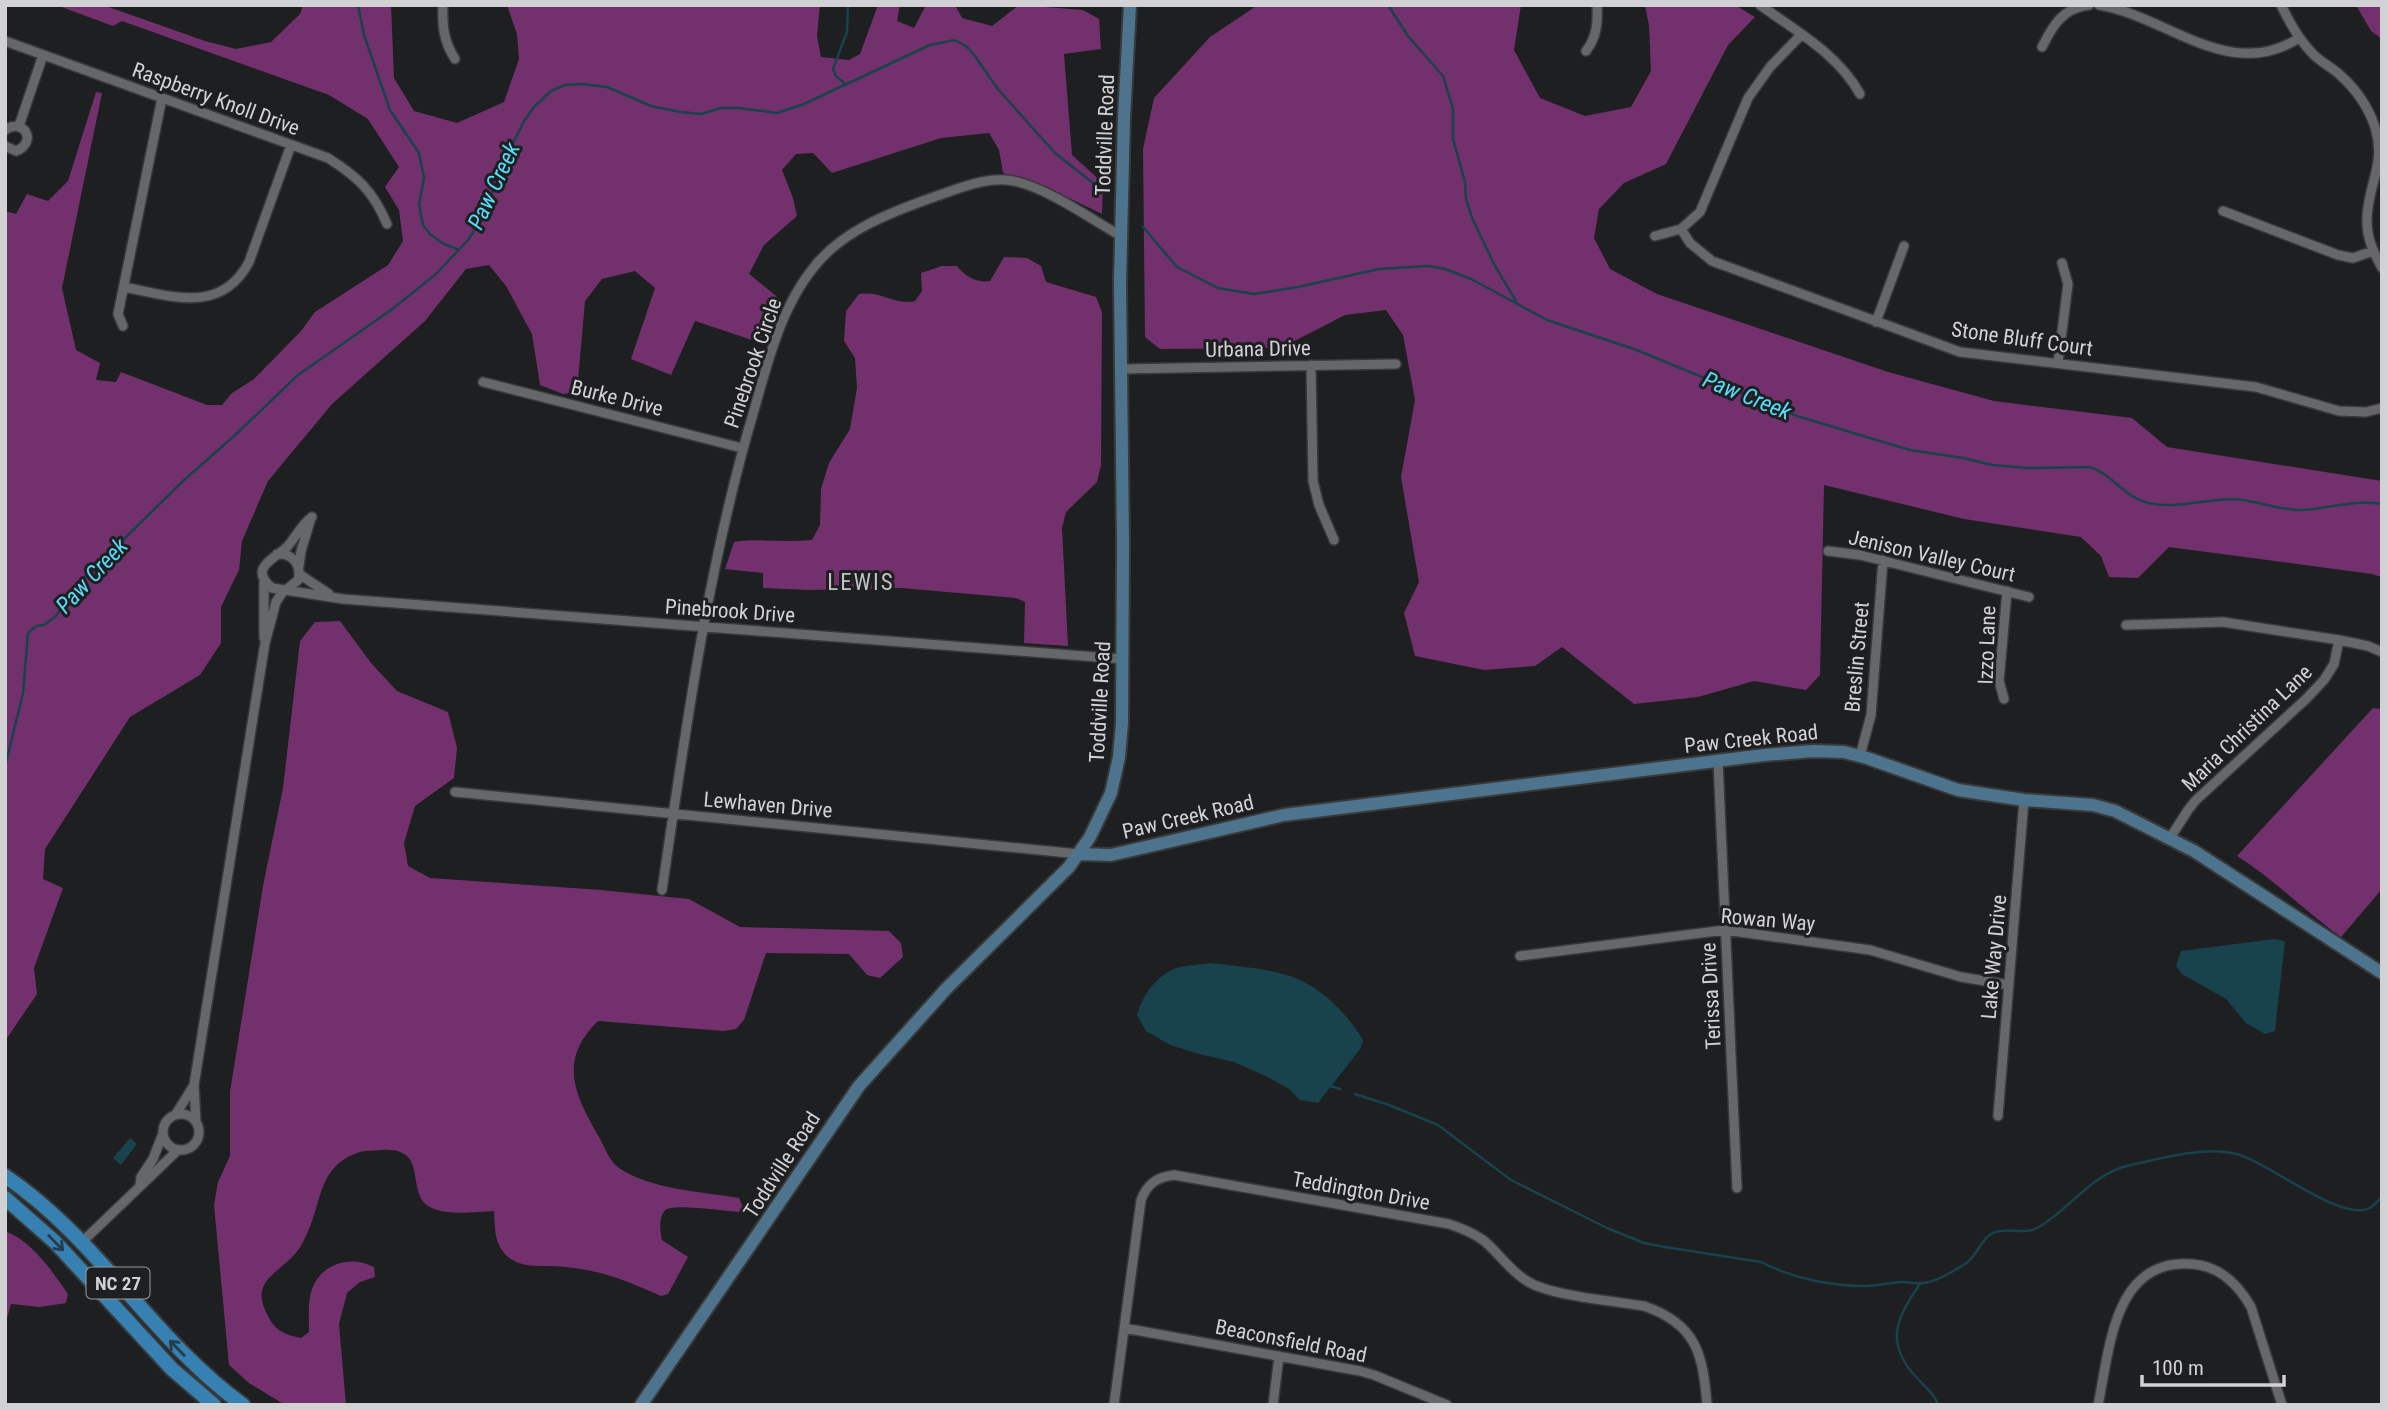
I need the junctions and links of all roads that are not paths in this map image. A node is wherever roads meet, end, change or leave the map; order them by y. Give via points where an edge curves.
1 (443, 5) edge
2 (1130, 5) edge
3 (1597, 5) edge
4 (1760, 5) edge
5 (2089, 5) edge
6 (2099, 5) edge
7 (2281, 5) edge
8 (1801, 35) junction
9 (2299, 38) junction
10 (5, 41) edge
11 (2042, 47) dead end
12 (1586, 51) dead end
13 (43, 55) junction
14 (455, 60) dead end
15 (1860, 94) dead end
16 (162, 99) junction
17 (19, 127) junction
18 (5, 130) edge
19 (291, 145) junction
20 (5, 146) edge
21 (2223, 211) dead end
22 (387, 224) dead end
23 (1681, 229) junction
24 (1121, 236) junction
25 (1655, 236) dead end
26 (1904, 246) dead end
27 (2373, 251) junction
28 (2062, 263) dead end
29 (2382, 268) edge
30 (124, 287) junction
31 (1876, 321) junction
32 (123, 326) dead end
33 (2058, 363) junction
34 (1311, 365) junction
35 (1396, 365) dead end
36 (1121, 369) junction
37 (483, 382) dead end
38 (2382, 408) edge
39 (743, 448) junction
40 (1334, 540) dead end
41 (1828, 551) dead end
42 (276, 554) junction
43 (1883, 560) junction
44 (299, 571) junction
45 (264, 579) junction
46 (285, 590) junction
47 (2007, 592) junction
48 (334, 597) junction
49 (2029, 597) dead end
50 (2126, 625) dead end
51 (704, 626) junction
52 (2339, 640) junction
53 (265, 643) junction
54 (2382, 652) edge
55 (1123, 659) junction
56 (2004, 699) dead end
57 (1860, 757) junction
58 (1718, 761) junction
59 (454, 792) dead end
60 (2024, 800) junction
61 (673, 814) junction
62 (2171, 838) junction
63 (1079, 854) junction
64 (662, 890) dead end
65 (1725, 930) junction
66 (1520, 956) dead end
67 (2382, 972) edge
68 (2009, 985) junction
69 (194, 1085) junction
70 (176, 1115) junction
71 (1998, 1116) dead end
72 (196, 1122) junction
73 (162, 1136) junction
74 (178, 1150) junction
75 (5, 1176) edge
76 (140, 1185) junction
77 (1737, 1188) dead end
78 (5, 1198) edge
79 (81, 1243) junction
80 (1124, 1328) junction
81 (1279, 1356) junction
82 (227, 1394) junction
83 (215, 1405) edge
84 (243, 1405) edge
85 (641, 1405) edge
86 (1114, 1405) edge
87 (1273, 1405) edge
88 (1447, 1405) edge
89 (1707, 1405) edge
90 (2098, 1405) edge
91 (2282, 1405) edge

1 - 14 street via 444,35
2 - 24 street, Toddville Road
3 - 12 street via 1593,43
4 - 8 street
5 - 11 street via 2063,15
6 - 9 street via 2231,52 2269,52
7 - 9 street
8 - 15 street via 1844,69
8 - 23 street via 1755,87 1706,201
9 - 27 street via 2357,92 2376,130 2378,171 2367,224
10 - 13 street, Raspberry Knoll Drive
13 - 16 street, Raspberry Knoll Drive
13 - 17 street
16 - 19 street, Raspberry Knoll Drive
16 - 30 street
17 - 18 street
17 - 20 street via 26,132 26,144 16,150
19 - 22 street, Raspberry Knoll Drive via 355,174 373,195
19 - 30 street via 242,276 225,290 194,299
21 - 27 street via 2338,255 2353,258
23 - 25 street
23 - 31 street, Stone Bluff Court via 1712,261
24 - 36 street, Toddville Road
24 - 39 street, Pinebrook Circle via 1058,200 1005,180 967,186 872,222 829,251 799,288 782,325
26 - 31 street
27 - 29 street
28 - 33 street via 2068,284
30 - 32 street via 118,314
31 - 33 street, Stone Bluff Court via 1960,352
33 - 38 street, Stone Bluff Court via 2256,387 2352,413
34 - 35 street, Urbana Drive
34 - 36 street, Urbana Drive
34 - 40 street via 1313,481
36 - 55 street, Toddville Road
37 - 39 street, Burke Drive
39 - 51 street, Pinebrook Circle
41 - 43 street, Jenison Valley Court
42 - 44 street via 289,556
42 - 44 street via 312,517
42 - 45 street via 263,567
43 - 47 street, Jenison Valley Court
43 - 57 street, Breslin Street via 1871,715
44 - 46 street via 294,585
44 - 48 street, Pinebrook Drive
45 - 46 street via 272,588
45 - 53 street
46 - 48 street, Pinebrook Drive
46 - 53 street via 274,606
47 - 49 street, Jenison Valley Court
47 - 56 street, Izzo Lane via 1999,681
48 - 51 street, Pinebrook Drive
50 - 52 street via 2223,622
51 - 55 street, Pinebrook Drive
51 - 61 street, Pinebrook Circle
52 - 54 street
52 - 62 street, Maria Christina Lane via 2334,664 2324,680 2196,800
53 - 69 street
55 - 63 street, Toddville Road via 1117,769 1102,816
57 - 58 street, Paw Creek Road via 1813,751
57 - 60 street, Paw Creek Road via 1958,790
58 - 63 street, Paw Creek Road via 1283,815 1111,855
58 - 65 street, Terissa Drive
59 - 61 street, Lewhaven Drive
60 - 62 street, Paw Creek Road via 2104,808
60 - 68 street, Lake Way Drive
61 - 63 street, Lewhaven Drive
61 - 64 street, Pinebrook Circle
62 - 67 street, Paw Creek Road
63 - 85 street, Toddville Road via 928,1007 859,1086
65 - 66 street, Rowan Way
65 - 68 street, Rowan Way via 1870,950 1961,977
65 - 77 street, Terissa Drive
68 - 71 street, Lake Way Drive
69 - 70 street
69 - 72 street
70 - 72 street via 186,1114
70 - 73 street via 165,1123
72 - 74 street via 198,1139 190,1148
73 - 74 street
73 - 76 street
74 - 76 street
75 - 79 main road, NC 27
76 - 79 street
78 -> 83 main road, NC 27 via 55,1242 172,1369
82 -> 79 main road, NC 27 via 190,1362
80 - 81 street, Beaconsfield Road
80 - 86 street, Teddington Drive
80 - 89 street, Teddington Drive via 1142,1200 1152,1182 1174,1175 1449,1224 1483,1240 1530,1283 1658,1311 1677,1322 1698,1349
81 - 87 street
81 - 88 street, Beaconsfield Road via 1374,1375
82 - 83 street
82 - 84 main road, NC 27
90 - 91 street via 2126,1296 2155,1270 2185,1264 2218,1271 2243,1294

